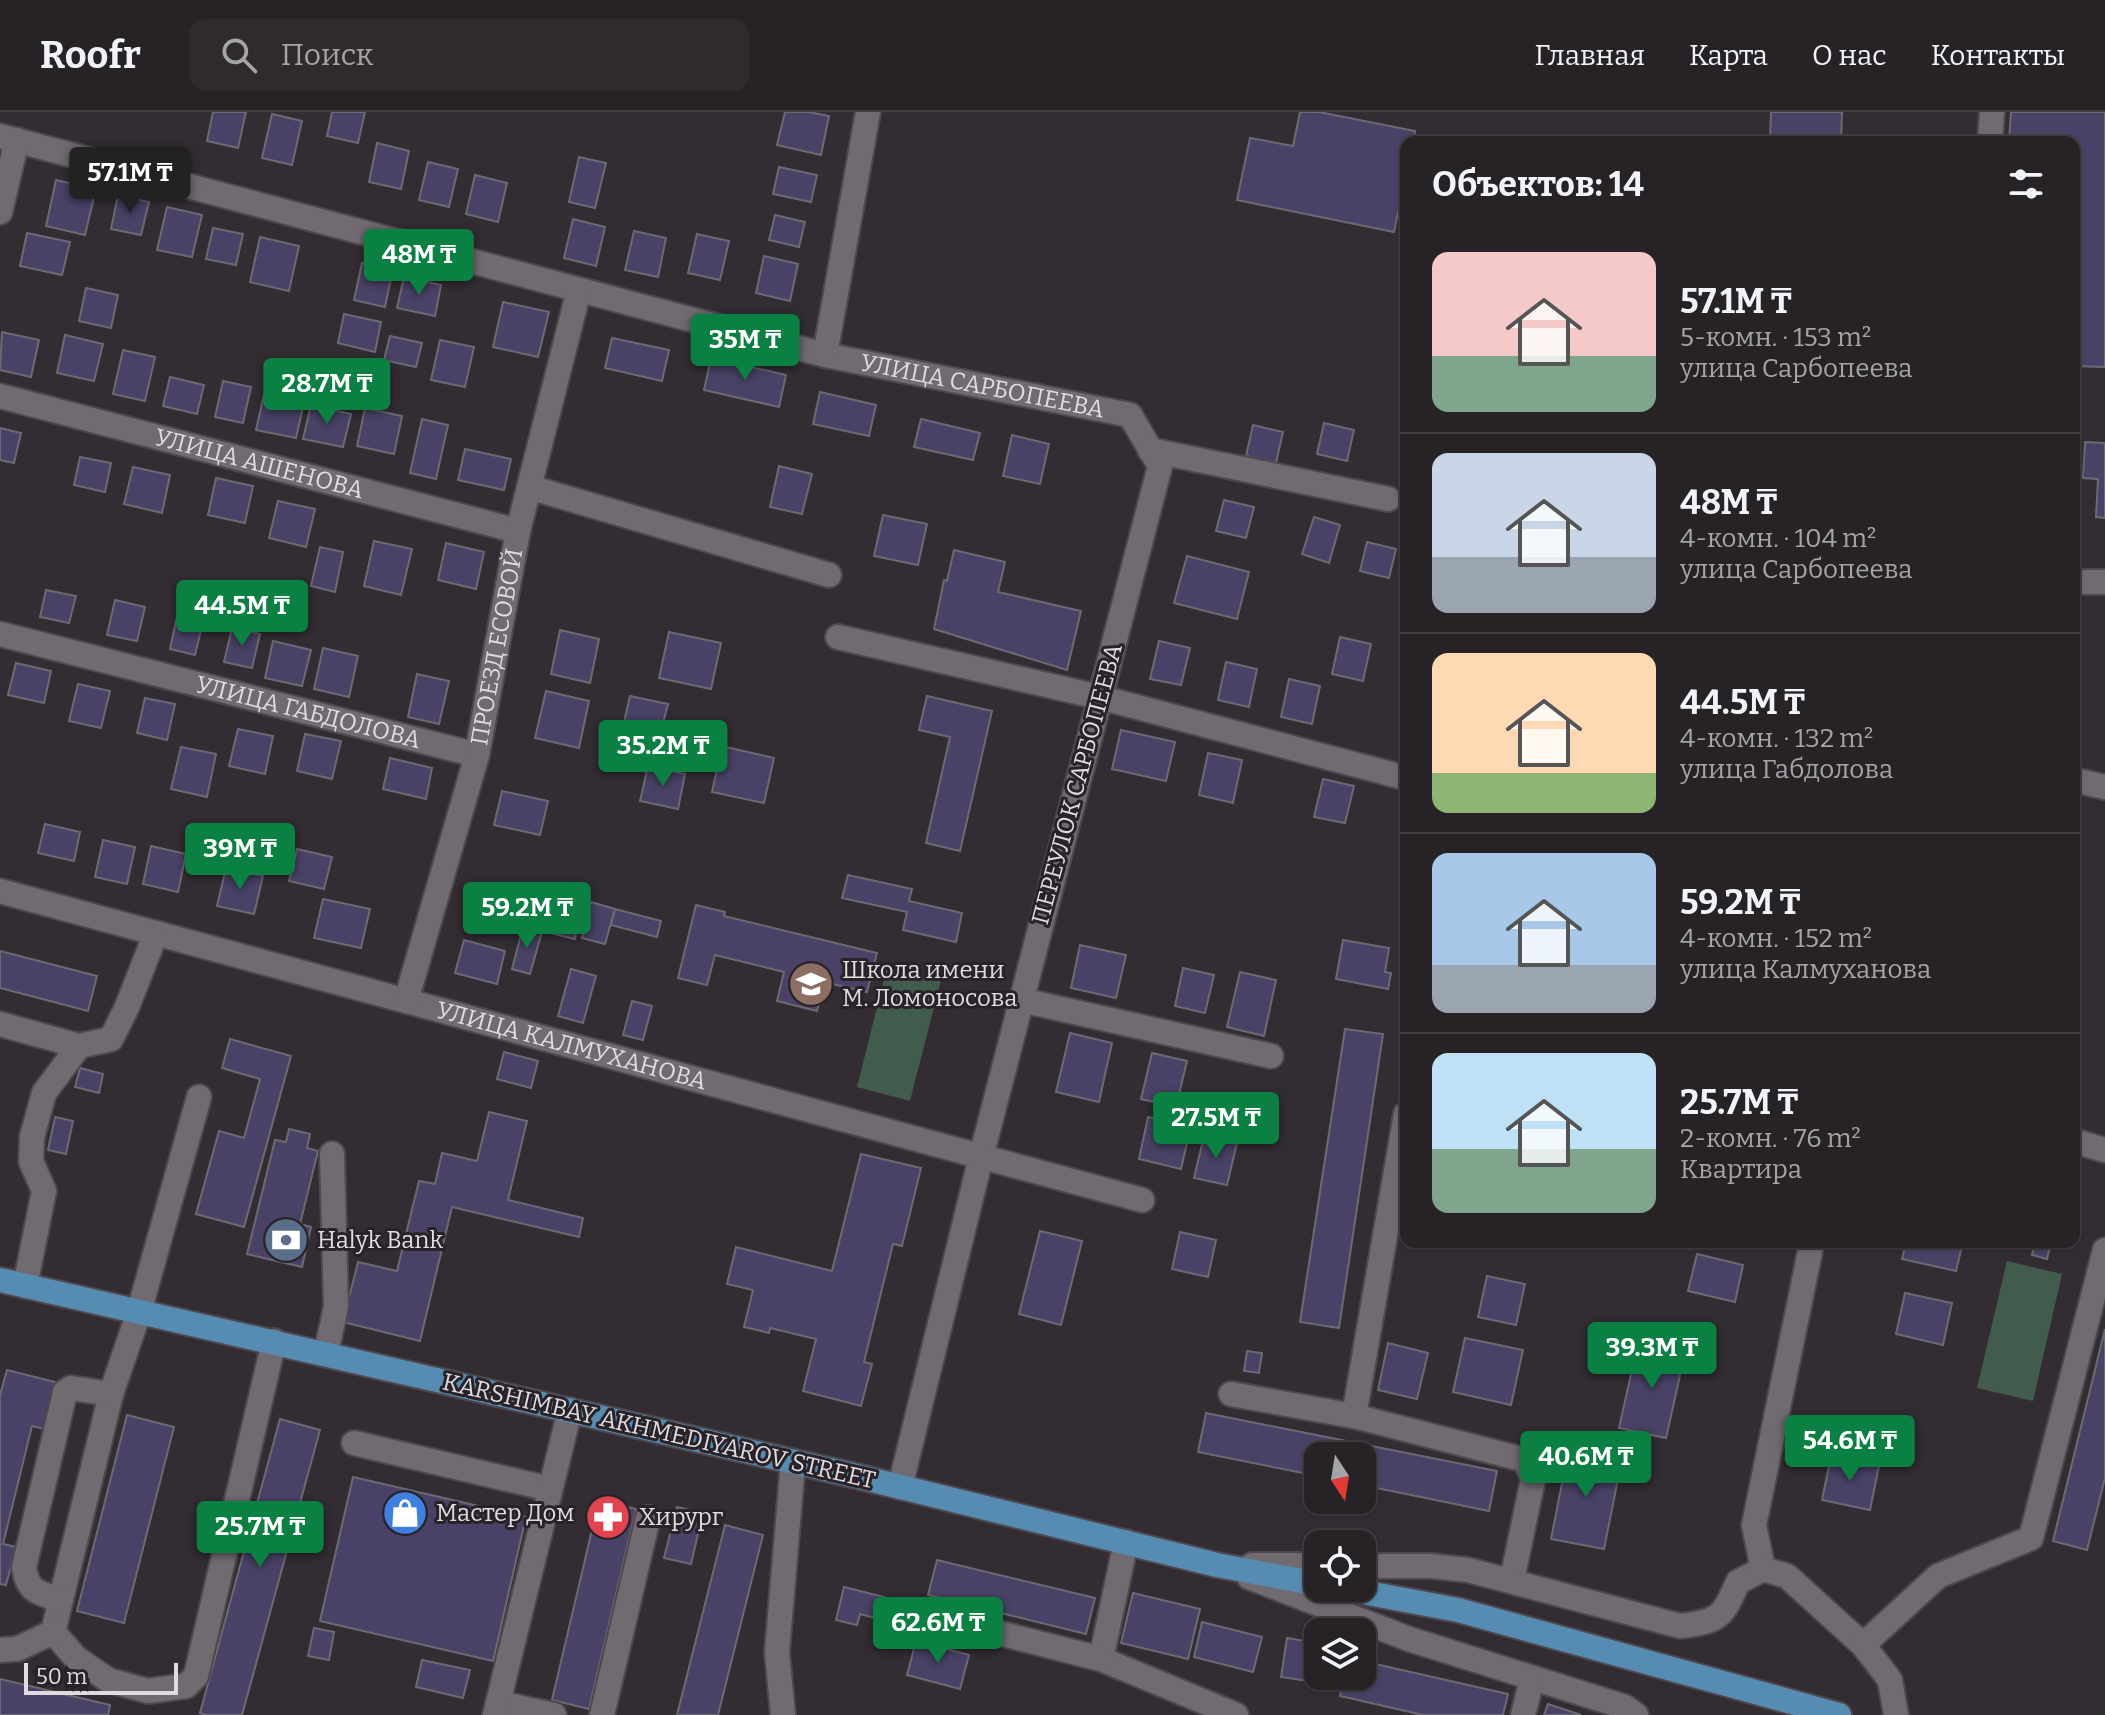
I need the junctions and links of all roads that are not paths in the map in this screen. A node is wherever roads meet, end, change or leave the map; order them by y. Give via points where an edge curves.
1 (868, 112) edge
2 (1992, 112) edge
3 (1990, 136) edge
4 (9, 138) edge
5 (0, 212) edge
6 (579, 290) junction
7 (825, 355) junction
8 (0, 396) edge
9 (1130, 415) joint
10 (1150, 450) junction
11 (529, 487) junction
12 (1388, 499) dead end
13 (518, 531) junction
14 (829, 575) dead end
15 (2080, 582) edge
16 (2105, 582) edge
17 (0, 634) edge
18 (838, 637) dead end
19 (1099, 697) junction
20 (477, 755) junction
21 (1400, 776) edge
22 (2080, 781) edge
23 (2105, 787) edge
24 (0, 891) edge
25 (156, 933) junction
26 (1021, 1000) junction
27 (406, 1001) junction
28 (0, 1024) edge
29 (79, 1046) junction
30 (1271, 1056) dead end
31 (199, 1097) dead end
32 (2080, 1143) edge
33 (1400, 1149) edge
34 (2105, 1150) edge
35 (332, 1154) dead end
36 (981, 1157) junction
37 (1142, 1200) dead end
38 (1811, 1248) edge
39 (2105, 1250) edge
40 (0, 1280) edge
41 (25, 1286) junction
42 (139, 1312) junction
43 (274, 1341) junction
44 (326, 1353) junction
45 (111, 1394) junction
46 (1231, 1394) dead end
47 (570, 1410) junction
48 (1354, 1416) junction
49 (354, 1443) dead end
50 (793, 1462) junction
51 (900, 1487) junction
52 (550, 1489) junction
53 (648, 1518) dead end
54 (1126, 1542) junction
55 (1217, 1565) junction
56 (1304, 1565) edge
57 (1376, 1566) edge
58 (1763, 1569) junction
59 (1512, 1580) junction
60 (1304, 1581) edge
61 (1376, 1595) edge
62 (61, 1600) junction
63 (932, 1616) dead end
64 (53, 1632) junction
65 (1863, 1645) junction
66 (0, 1650) edge
67 (1101, 1659) junction
68 (1532, 1679) junction
69 (1191, 1706) edge
70 (496, 1709) edge
71 (554, 1715) edge
72 (602, 1715) edge
73 (783, 1715) edge
74 (1236, 1715) edge
75 (1523, 1715) edge
76 (1636, 1715) edge
77 (1839, 1715) edge
78 (1896, 1715) edge

1 - 7 street
2 - 3 street
4 - 5 street
4 - 6 street, УЛИЦА САРБОПЕЕВА
6 - 7 street, УЛИЦА САРБОПЕЕВА
6 - 11 street, ПРОЕЗД ЕСОВОЙ
7 - 9 street, УЛИЦА САРБОПЕЕВА
8 - 13 street, УЛИЦА АШЕНОВА
9 - 10 street, ПЕРЕУЛОК САРБОПЕЕВА
10 - 12 street
10 - 19 street, ПЕРЕУЛОК САРБОПЕЕВА via 1160,466
11 - 13 street, ПРОЕЗД ЕСОВОЙ
11 - 14 street
13 - 20 street, ПРОЕЗД ЕСОВОЙ
15 - 16 street
17 - 20 street, УЛИЦА ГАБДОЛОВА
18 - 19 street
19 - 21 street
19 - 26 street, ПЕРЕУЛОК САРБОПЕЕВА
20 - 27 street, ПРОЕЗД ЕСОВОЙ
22 - 23 street
24 - 25 street, УЛИЦА КАЛМУХАНОВА
25 - 27 street, УЛИЦА КАЛМУХАНОВА
25 - 29 street via 111,1039
26 - 30 street
26 - 36 street, ПЕРЕУЛОК САРБОПЕЕВА
27 - 36 street, УЛИЦА КАЛМУХАНОВА
28 - 29 street
29 - 41 street via 44,1093 32,1137 31,1161 44,1191
31 - 42 street
32 - 34 street
33 - 48 street
35 - 44 street via 336,1307
36 - 37 street, УЛИЦА КАЛМУХАНОВА
36 - 51 street, ПЕРЕУЛОК САРБОПЕЕВА
38 - 58 street via 1754,1525
39 - 65 street via 2031,1538 1938,1576
40 - 41 main road, KARSHIMBAY AKHMEDIYAROV STREET
41 - 42 main road, KARSHIMBAY AKHMEDIYAROV STREET
42 - 43 main road, KARSHIMBAY AKHMEDIYAROV STREET
42 - 45 street
43 - 44 main road, KARSHIMBAY AKHMEDIYAROV STREET
43 - 64 street via 196,1676 186,1686 148,1691 108,1680 76,1658
44 - 47 main road, KARSHIMBAY AKHMEDIYAROV STREET
45 - 62 street
45 - 62 street via 71,1388 65,1392 24,1567 34,1590
46 - 48 street
47 - 50 main road, KARSHIMBAY AKHMEDIYAROV STREET
47 - 52 street
48 - 59 street via 1525,1460 1533,1479
49 - 52 street
50 - 51 main road, KARSHIMBAY AKHMEDIYAROV STREET
50 - 73 street via 777,1652
51 - 54 main road, KARSHIMBAY AKHMEDIYAROV STREET
52 - 70 street
53 - 72 street
54 - 55 main road, KARSHIMBAY AKHMEDIYAROV STREET
54 - 67 street
55 - 56 street
55 - 60 main road, KARSHIMBAY AKHMEDIYAROV STREET
55 - 68 street via 1409,1639
57 - 59 street via 1431,1566
58 - 59 street via 1738,1582 1727,1608 1709,1622 1680,1626
58 - 65 street via 1787,1576
61 - 77 main road via 1458,1610
62 - 64 street
63 - 67 street
64 - 66 street via 17,1649
65 - 78 street via 1890,1680
67 - 69 street
68 - 75 street
68 - 76 street
69 - 74 street
70 - 71 street

